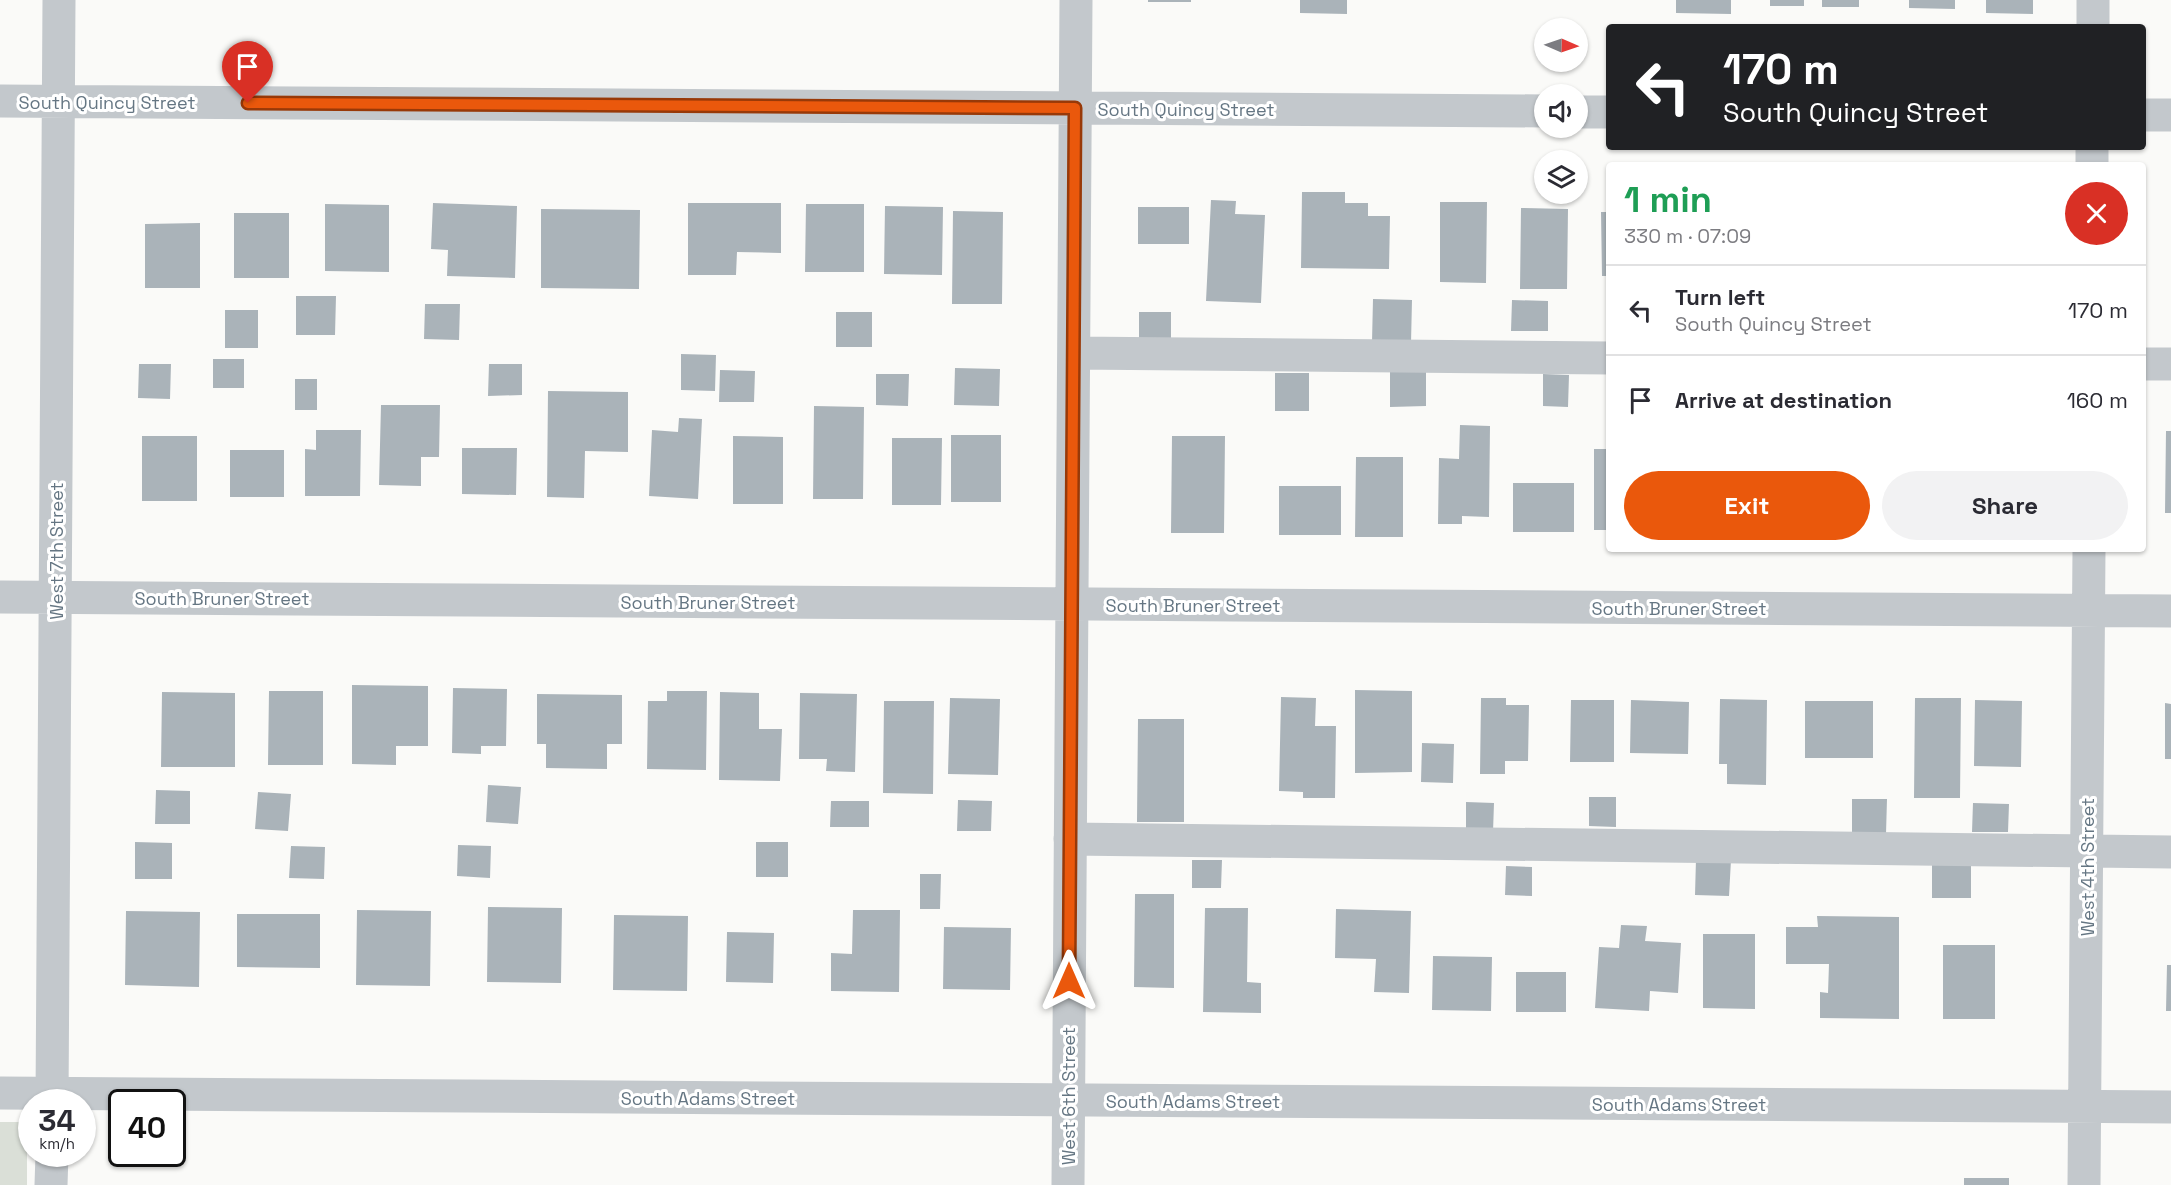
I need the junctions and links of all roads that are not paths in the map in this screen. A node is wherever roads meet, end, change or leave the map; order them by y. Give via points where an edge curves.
1 (59, 0) edge
2 (1076, 0) edge
3 (2093, 0) edge
4 (2093, 24) edge
5 (0, 101) edge
6 (58, 101) junction
7 (1075, 108) junction
8 (1534, 111) edge
9 (1588, 111) edge
10 (1606, 112) edge
11 (2146, 115) edge
12 (2171, 115) edge
13 (1074, 353) junction
14 (1606, 358) edge
15 (2146, 364) edge
16 (2171, 364) edge
17 (2089, 552) edge
18 (0, 597) edge
19 (55, 597) junction
20 (1072, 604) junction
21 (2088, 611) junction
22 (2171, 611) edge
23 (1070, 839) junction
24 (2087, 851) junction
25 (2171, 852) edge
26 (52, 1089) edge
27 (0, 1093) edge
28 (18, 1095) edge
29 (96, 1098) edge
30 (1068, 1100) junction
31 (2085, 1107) junction
32 (2171, 1107) edge
33 (52, 1167) edge
34 (51, 1185) edge
35 (1068, 1185) edge
36 (2084, 1185) edge

1 - 6 street, West 7th Street
2 - 7 street, West 6th Street
3 - 4 street
5 - 6 street, South Quincy Street
6 - 7 street, South Quincy Street
6 - 19 street, West 7th Street
7 - 8 street, South Quincy Street
7 - 13 street, West 6th Street
9 - 10 street
11 - 12 street
13 - 14 street
13 - 20 street, West 6th Street
15 - 16 street
17 - 21 street, West 4th Street
18 - 19 street, South Bruner Street
19 - 20 street, South Bruner Street
19 - 26 street, West 7th Street
20 - 21 street, South Bruner Street
20 - 23 street, West 6th Street
21 - 22 street, South Bruner Street
21 - 24 street, West 4th Street
23 - 24 street
23 - 30 street, West 6th Street
24 - 25 street
24 - 31 street, West 4th Street
27 - 28 street, South Adams Street
29 - 30 street, South Adams Street
30 - 31 street, South Adams Street
30 - 35 street, West 6th Street
31 - 32 street, South Adams Street
31 - 36 street, West 4th Street
33 - 34 street

